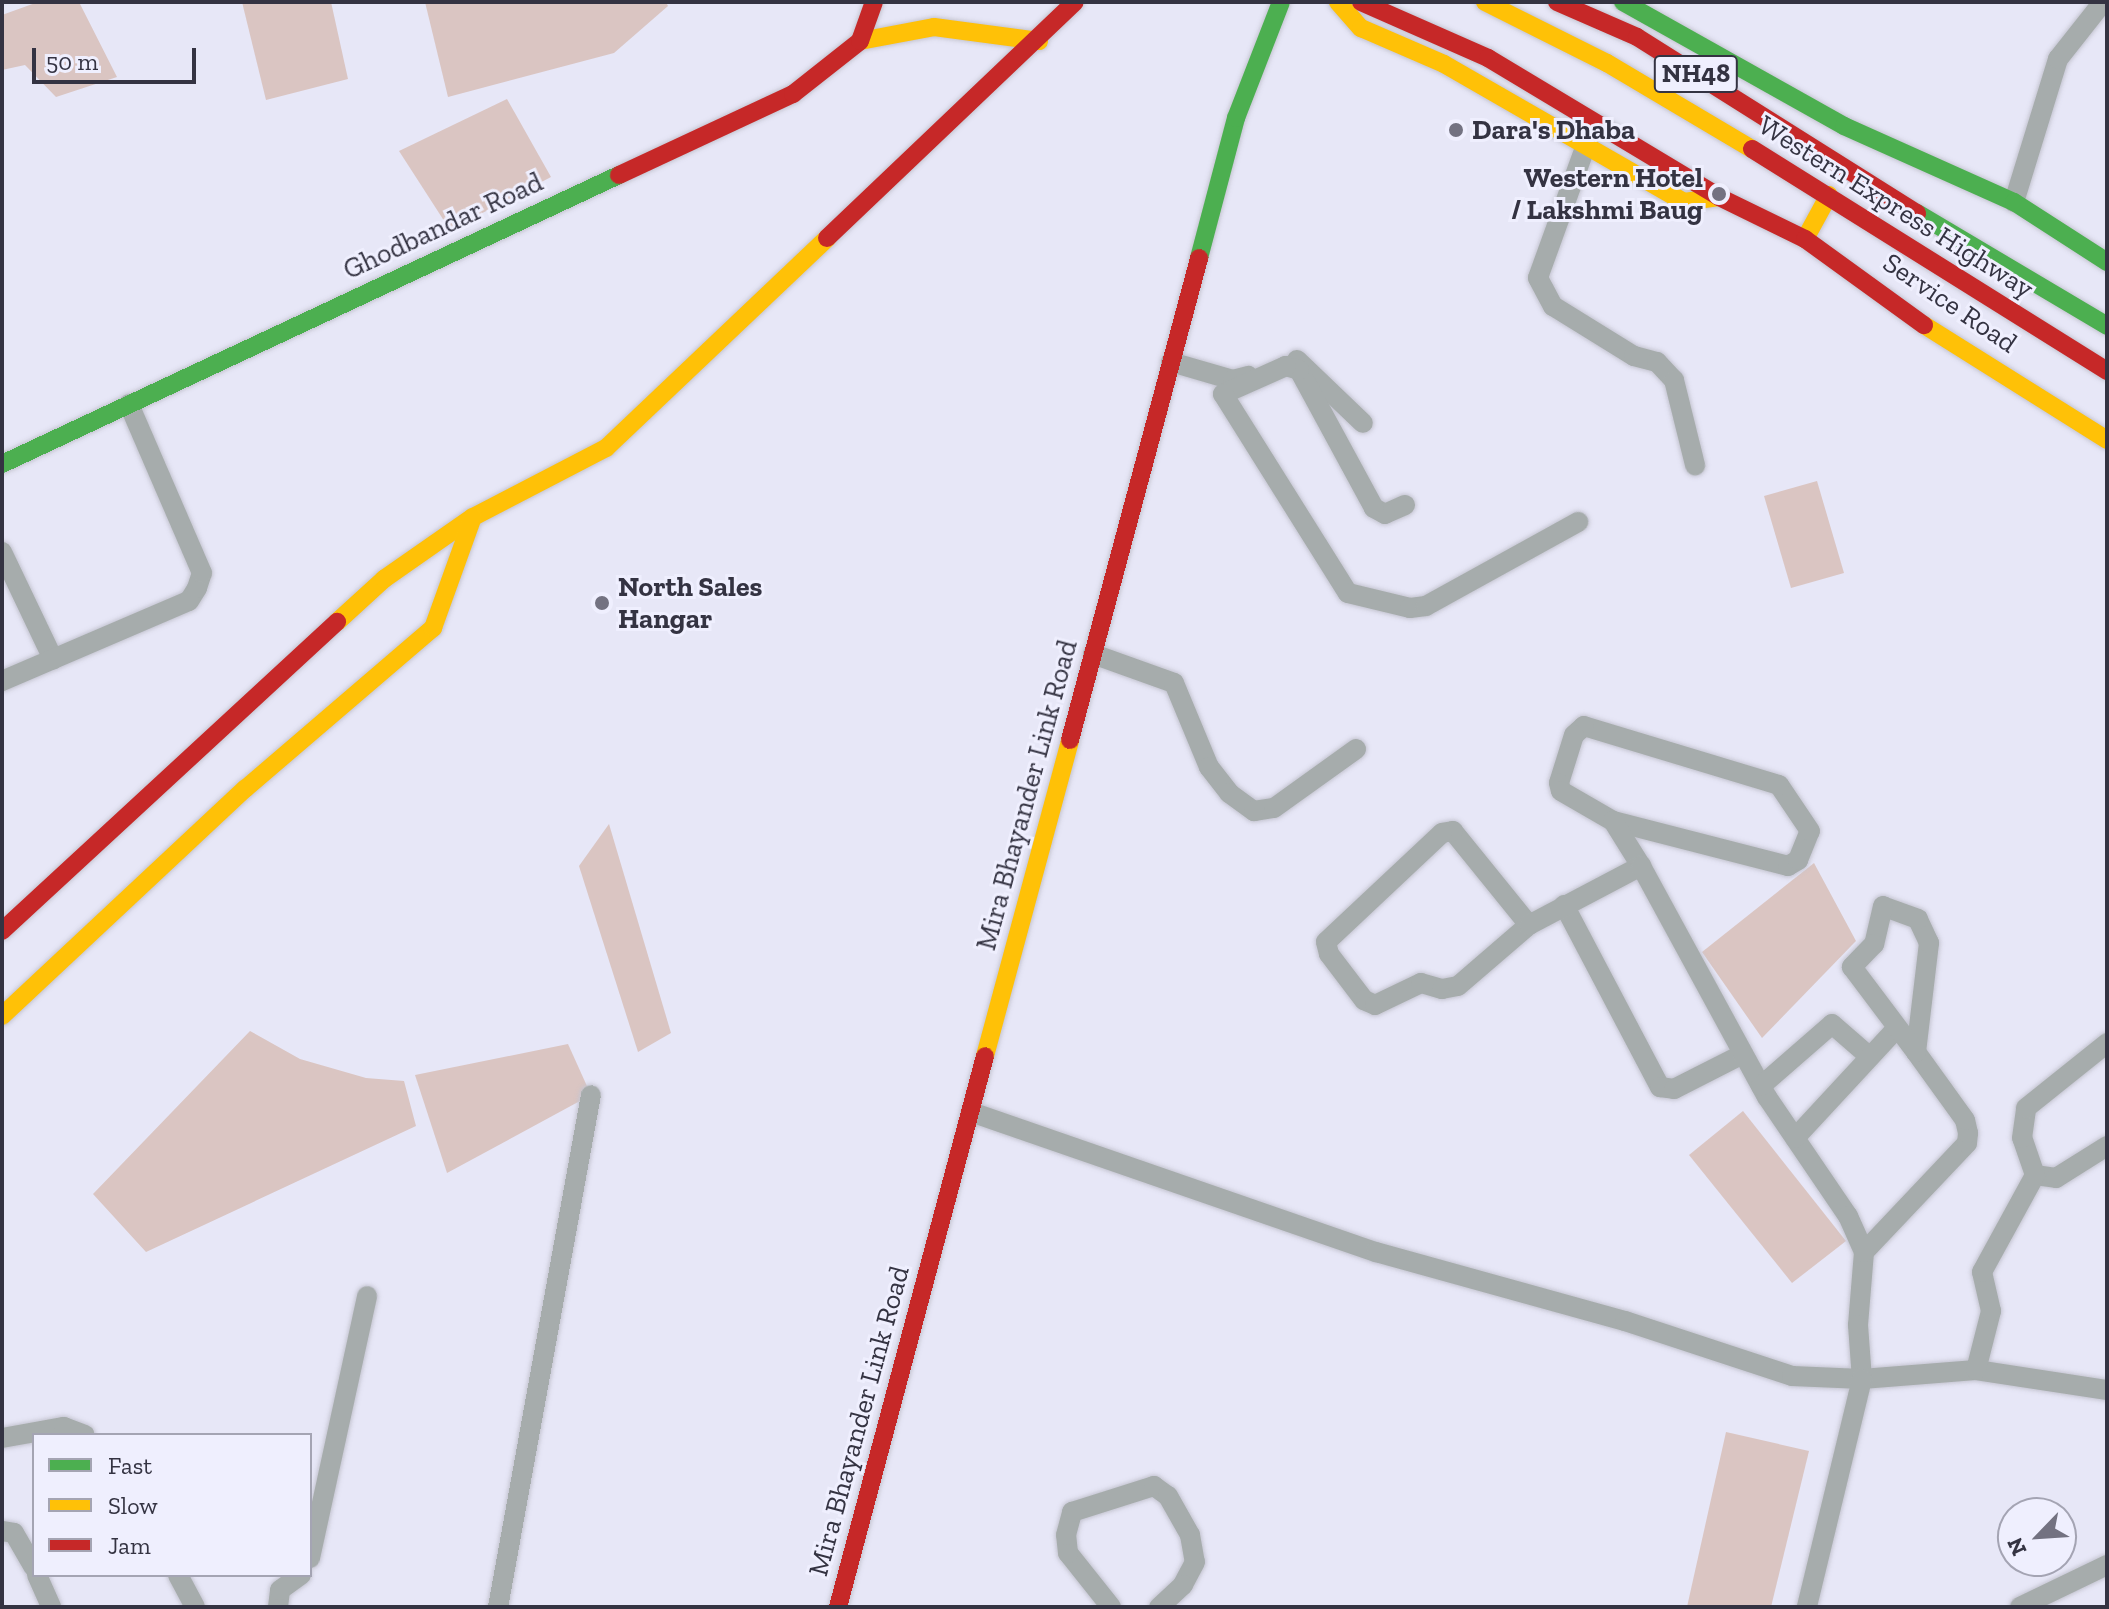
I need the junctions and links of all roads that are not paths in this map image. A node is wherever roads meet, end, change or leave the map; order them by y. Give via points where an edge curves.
1 (874, 2) edge
2 (1075, 2) edge
3 (1281, 2) edge
4 (1338, 2) edge
5 (1361, 2) edge
6 (1485, 2) edge
7 (1557, 2) edge
8 (1623, 2) edge
9 (2103, 2) edge
10 (860, 41) junction
11 (1039, 41) junction
12 (1595, 122) junction
13 (1844, 126) junction
14 (1586, 144) junction
15 (1828, 158) junction
16 (1829, 195) junction
17 (1719, 197) junction
18 (2014, 202) junction
19 (1805, 239) junction
20 (2107, 262) edge
21 (2107, 326) edge
22 (1170, 368) junction
23 (2107, 371) edge
24 (1223, 394) junction
25 (129, 404) junction
26 (1363, 423) dead end
27 (2107, 440) edge
28 (2, 464) edge
29 (1695, 465) dead end
30 (1405, 505) dead end
31 (473, 517) junction
32 (1578, 522) dead end
33 (2, 552) edge
34 (1093, 654) junction
35 (53, 659) junction
36 (2, 681) edge
37 (1356, 749) dead end
38 (1613, 821) junction
39 (1641, 866) junction
40 (1564, 905) junction
41 (1529, 925) junction
42 (2, 931) edge
43 (2, 1016) edge
44 (1897, 1028) junction
45 (2107, 1043) edge
46 (1916, 1052) junction
47 (1743, 1054) junction
48 (1870, 1057) junction
49 (1761, 1086) junction
50 (591, 1095) dead end
51 (971, 1112) junction
52 (1795, 1138) junction
53 (2107, 1146) edge
54 (2035, 1175) junction
55 (1864, 1252) junction
56 (367, 1296) dead end
57 (1976, 1370) junction
58 (1862, 1379) junction
59 (2107, 1390) edge
60 (80, 1433) edge
61 (2, 1438) edge
62 (2, 1531) edge
63 (312, 1549) edge
64 (32, 1564) edge
65 (2107, 1565) edge
66 (38, 1577) edge
67 (179, 1577) edge
68 (298, 1577) edge
69 (2027, 1601) edge
70 (51, 1607) edge
71 (195, 1607) edge
72 (278, 1607) edge
73 (498, 1607) edge
74 (838, 1607) edge
75 (1111, 1607) edge
76 (1159, 1607) edge
77 (1807, 1607) edge

1 - 10 main road
2 - 11 main road
3 - 22 main road, Mira Bhayander Link Road via 1236,118
4 - 14 main road via 1361,28 1444,64
5 - 12 main road, Service Road via 1488,58
6 - 16 main road, Western Express Highway / NH48 via 1607,63
7 - 15 main road, Western Express Highway / NH48 via 1637,37
8 - 13 main road
9 - 18 street via 2058,59
10 - 11 main road via 934,27
10 - 25 main road, Ghodbandar Road via 793,94
11 - 31 main road via 606,448
12 - 14 street
12 - 17 main road, Service Road
13 - 15 main road
13 - 18 main road
14 - 17 main road via 1684,202
14 - 29 street via 1538,278 1541,287 1553,306 1634,356 1657,362 1674,380
15 - 21 main road, Western Express Highway / NH48
16 - 19 main road
16 - 23 main road, Western Express Highway / NH48
17 - 19 main road, Service Road
18 - 20 main road
19 - 27 main road, Service Road via 1915,320
22 - 24 street
22 - 26 street via 1233,380 1294,359 1306,364
22 - 34 main road, Mira Bhayander Link Road
24 - 30 street via 1286,366 1299,370 1374,508 1385,514
24 - 32 street via 1348,593 1410,608 1426,606
25 - 28 main road, Ghodbandar Road
25 - 35 street via 202,573 189,601
31 - 42 main road via 384,579
31 - 43 main road via 433,628 245,789
33 - 35 street
34 - 37 street via 1174,683 1209,767 1229,793 1254,811 1274,808
34 - 51 main road, Mira Bhayander Link Road
35 - 36 street
38 - 38 street via 1572,800 1559,783 1574,735 1584,726 1779,785 1810,831 1798,860 1788,866
38 - 39 street
39 - 40 street
39 - 47 street
40 - 41 street
40 - 47 street via 1660,1087 1674,1089
41 - 41 street via 1458,986 1442,989 1421,983 1375,1005 1364,1000 1329,954 1326,942 1442,833 1453,831
44 - 46 street
44 - 46 street via 1852,967 1874,944 1880,910 1889,905 1918,919 1932,953
44 - 48 street
45 - 54 street via 2026,1108 2022,1138
46 - 55 street via 1965,1120 1967,1143
47 - 49 street
48 - 49 street via 1832,1024
48 - 52 street
49 - 52 street
50 - 73 street
51 - 58 street via 1376,1252 1625,1321 1792,1376
51 - 74 main road, Mira Bhayander Link Road
52 - 55 street via 1848,1216
53 - 54 street via 2056,1178
54 - 57 street via 1982,1272 1991,1311
55 - 58 street via 1858,1325
56 - 63 street
57 - 58 street
57 - 59 street
58 - 77 street
60 - 61 street via 64,1427
62 - 64 street via 14,1533
65 - 69 street
66 - 70 street
67 - 71 street
68 - 72 street via 280,1590
75 - 76 street via 1068,1553 1072,1512 1154,1486 1168,1496 1190,1535 1195,1562 1183,1585

